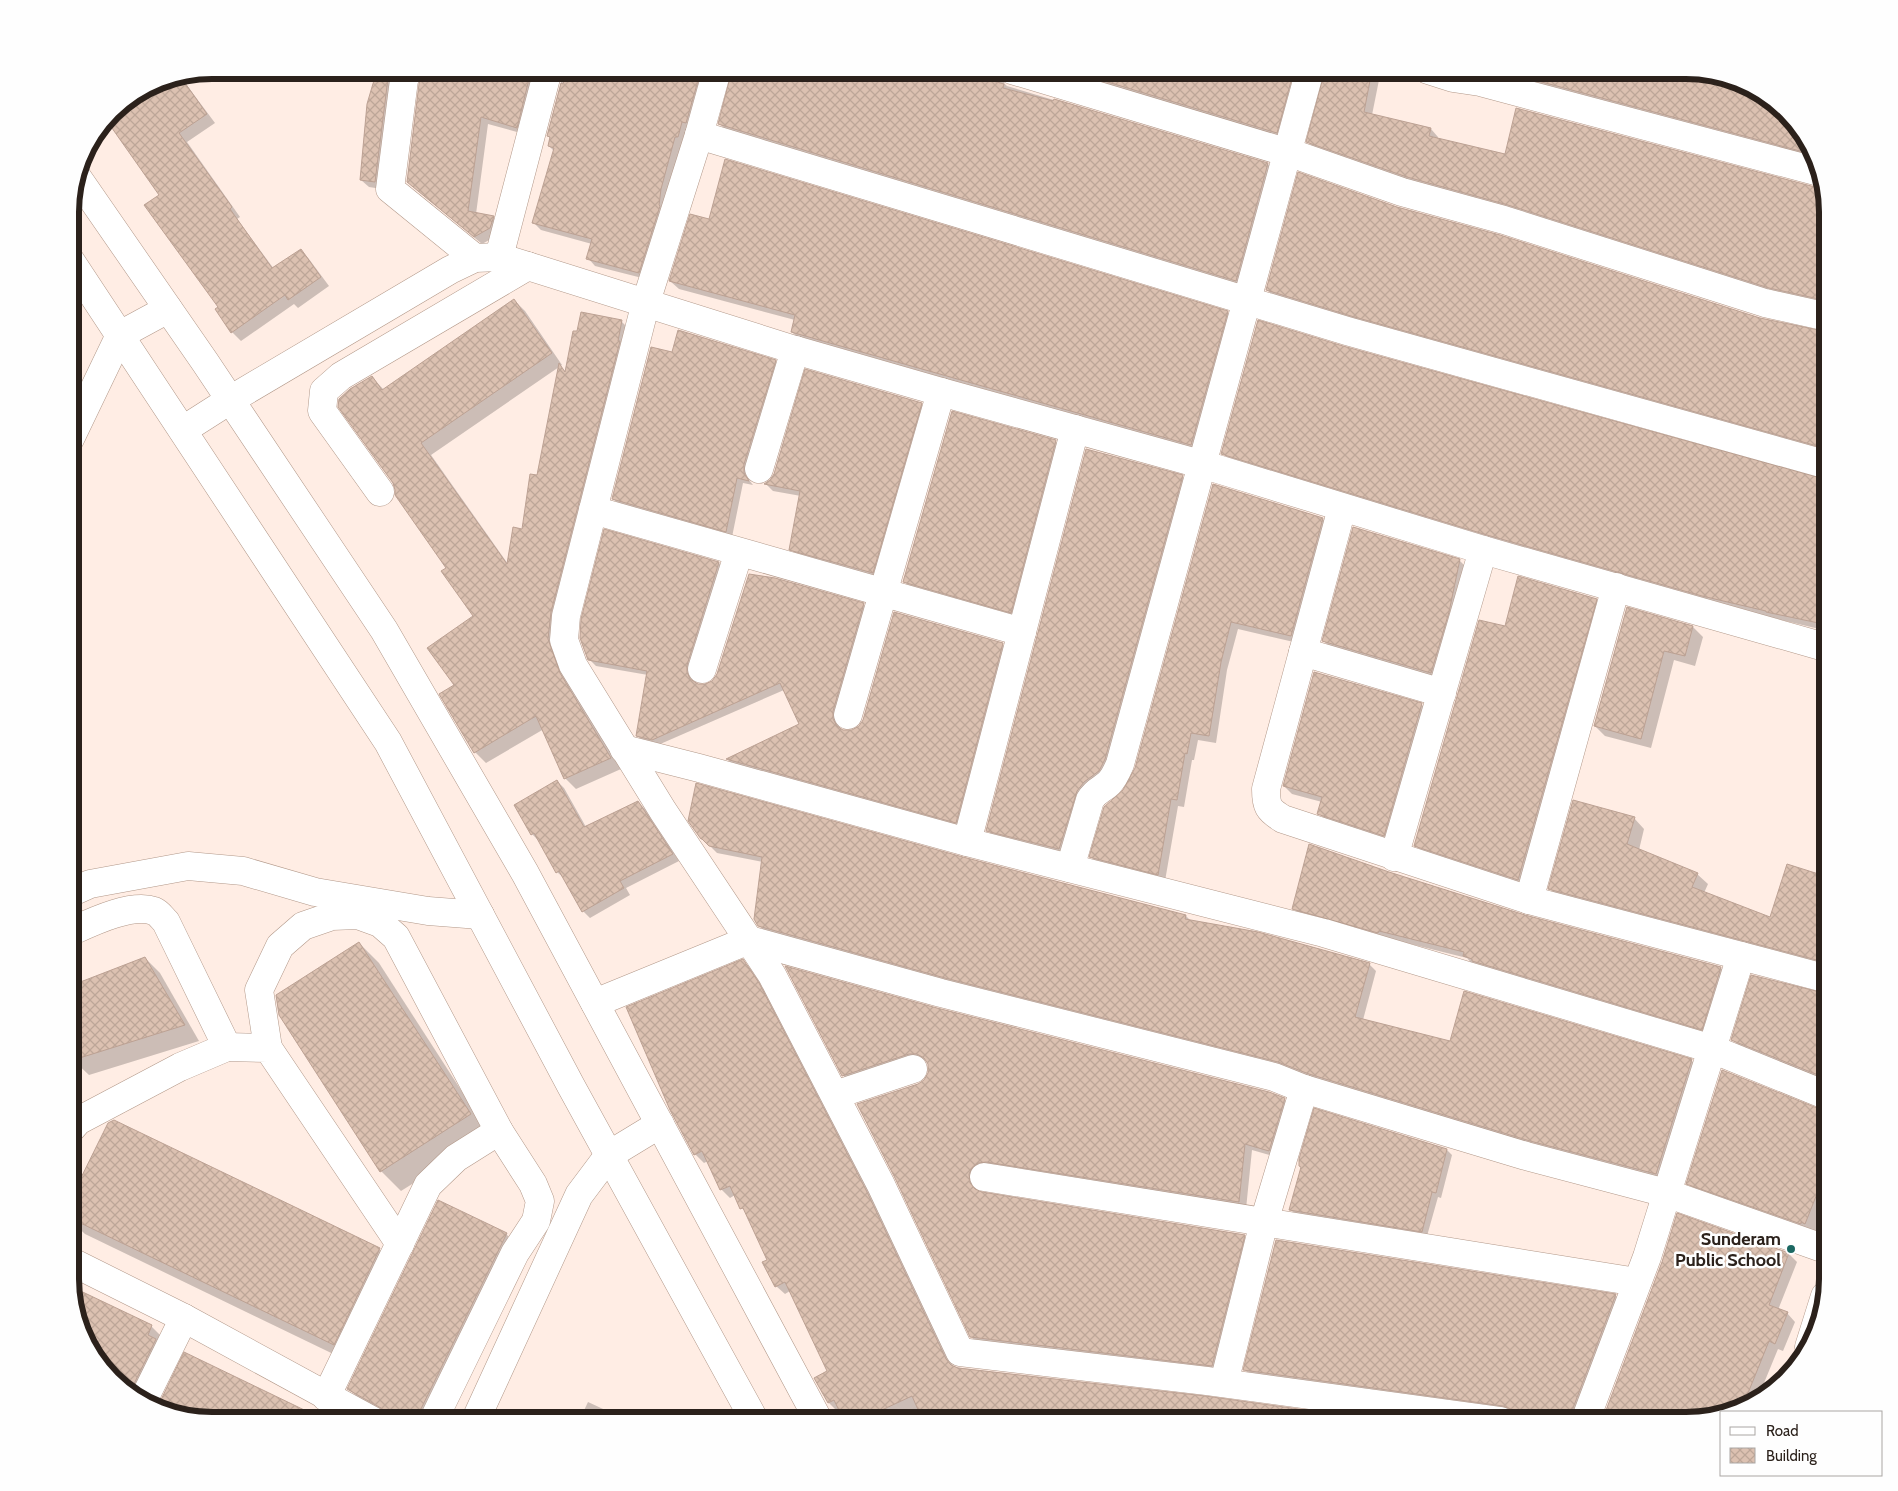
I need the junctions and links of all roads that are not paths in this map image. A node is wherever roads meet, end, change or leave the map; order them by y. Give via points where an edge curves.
1 (404, 79) edge
2 (545, 79) edge
3 (715, 79) edge
4 (1042, 79) edge
5 (1308, 79) edge
6 (1460, 79) edge
7 (699, 135) junction
8 (1288, 153) junction
9 (1812, 170) edge
10 (82, 184) edge
11 (487, 258) junction
12 (528, 266) junction
13 (79, 274) edge
14 (1246, 300) junction
15 (646, 302) junction
16 (168, 309) junction
17 (1819, 315) edge
18 (120, 335) junction
19 (795, 350) junction
20 (941, 392) junction
21 (230, 400) junction
22 (79, 420) edge
23 (1075, 429) junction
24 (183, 430) junction
25 (1819, 462) edge
26 (1202, 464) junction
27 (759, 469) dead end
28 (380, 492) dead end
29 (1342, 508) junction
30 (593, 510) junction
31 (1483, 550) junction
32 (739, 552) junction
33 (1616, 587) junction
34 (883, 593) junction
35 (1022, 632) junction
36 (1819, 645) edge
37 (1303, 652) junction
38 (702, 669) dead end
39 (1442, 693) junction
40 (848, 715) dead end
41 (624, 749) junction
42 (967, 842) junction
43 (1394, 857) junction
44 (1070, 868) junction
45 (79, 889) edge
46 (1529, 900) junction
47 (480, 914) junction
48 (79, 928) edge
49 (749, 940) junction
50 (1741, 956) junction
51 (1819, 977) edge
52 (595, 1003) junction
53 (227, 1047) junction
54 (268, 1048) junction
55 (1712, 1049) junction
56 (913, 1069) dead end
57 (1304, 1089) junction
58 (1819, 1092) edge
59 (835, 1096) junction
60 (79, 1120) edge
61 (660, 1124) junction
62 (499, 1131) junction
63 (609, 1155) junction
64 (984, 1177) dead end
65 (1666, 1194) junction
66 (1264, 1222) junction
67 (400, 1244) junction
68 (1819, 1247) edge
69 (79, 1266) edge
70 (1637, 1282) junction
71 (184, 1318) junction
72 (1224, 1383) junction
73 (146, 1395) edge
74 (326, 1396) junction
75 (356, 1412) edge
76 (437, 1412) edge
77 (479, 1412) edge
78 (750, 1412) edge
79 (814, 1412) edge
80 (1435, 1412) edge
81 (1588, 1412) edge

1 - 11 street via 390,189
2 - 11 street
3 - 7 street
4 - 8 street
5 - 8 street
6 - 9 street
7 - 14 street
7 - 15 street
8 - 14 street
8 - 17 street via 1402,192 1504,220 1765,303
10 - 16 street
11 - 12 street
11 - 21 street via 450,270
12 - 15 street
12 - 28 street via 342,376 324,392 322,411
13 - 18 street
14 - 25 street
14 - 26 street
15 - 19 street
15 - 30 street
16 - 18 street
16 - 21 street
18 - 22 street
18 - 24 street
19 - 20 street
19 - 27 street
20 - 23 street
20 - 34 street
21 - 24 street
21 - 52 street via 384,630 526,873
23 - 26 street
23 - 35 street
24 - 47 street via 388,742
26 - 29 street
26 - 44 street via 1120,764 1114,778 1090,800
29 - 31 street
29 - 37 street
30 - 32 street
30 - 41 street via 566,616 564,640 573,665
31 - 33 street
31 - 39 street
32 - 34 street
32 - 38 street
33 - 36 street
33 - 46 street
34 - 35 street
34 - 40 street
35 - 42 street
37 - 39 street
37 - 43 street via 1266,789 1266,801 1271,812 1283,819
39 - 43 street
41 - 42 street
41 - 49 street
42 - 44 street
43 - 46 street
44 - 55 street via 1324,932
45 - 47 street via 90,884 188,866 243,871 315,892 428,911
46 - 50 street
47 - 63 street
48 - 53 street via 141,908 157,912 166,922
49 - 52 street
49 - 57 street via 941,993 1274,1076
49 - 59 street via 772,976
50 - 51 street
50 - 55 street
52 - 61 street
53 - 54 street
53 - 60 street via 180,1067
54 - 62 street via 259,990 280,946 303,926 332,916 358,915 380,923 396,936
54 - 67 street
55 - 58 street
55 - 65 street
56 - 59 street
57 - 65 street via 1526,1156
57 - 66 street
59 - 72 street via 882,1184 960,1352
61 - 63 street
61 - 79 street
62 - 67 street via 456,1158 428,1184
62 - 76 street via 533,1184 540,1201 536,1220 515,1253
63 - 77 street via 579,1195
63 - 78 street
64 - 66 street
65 - 68 street
65 - 70 street
66 - 70 street
66 - 72 street
67 - 74 street
69 - 71 street
70 - 81 street
71 - 73 street
71 - 74 street
72 - 80 street
74 - 75 street

